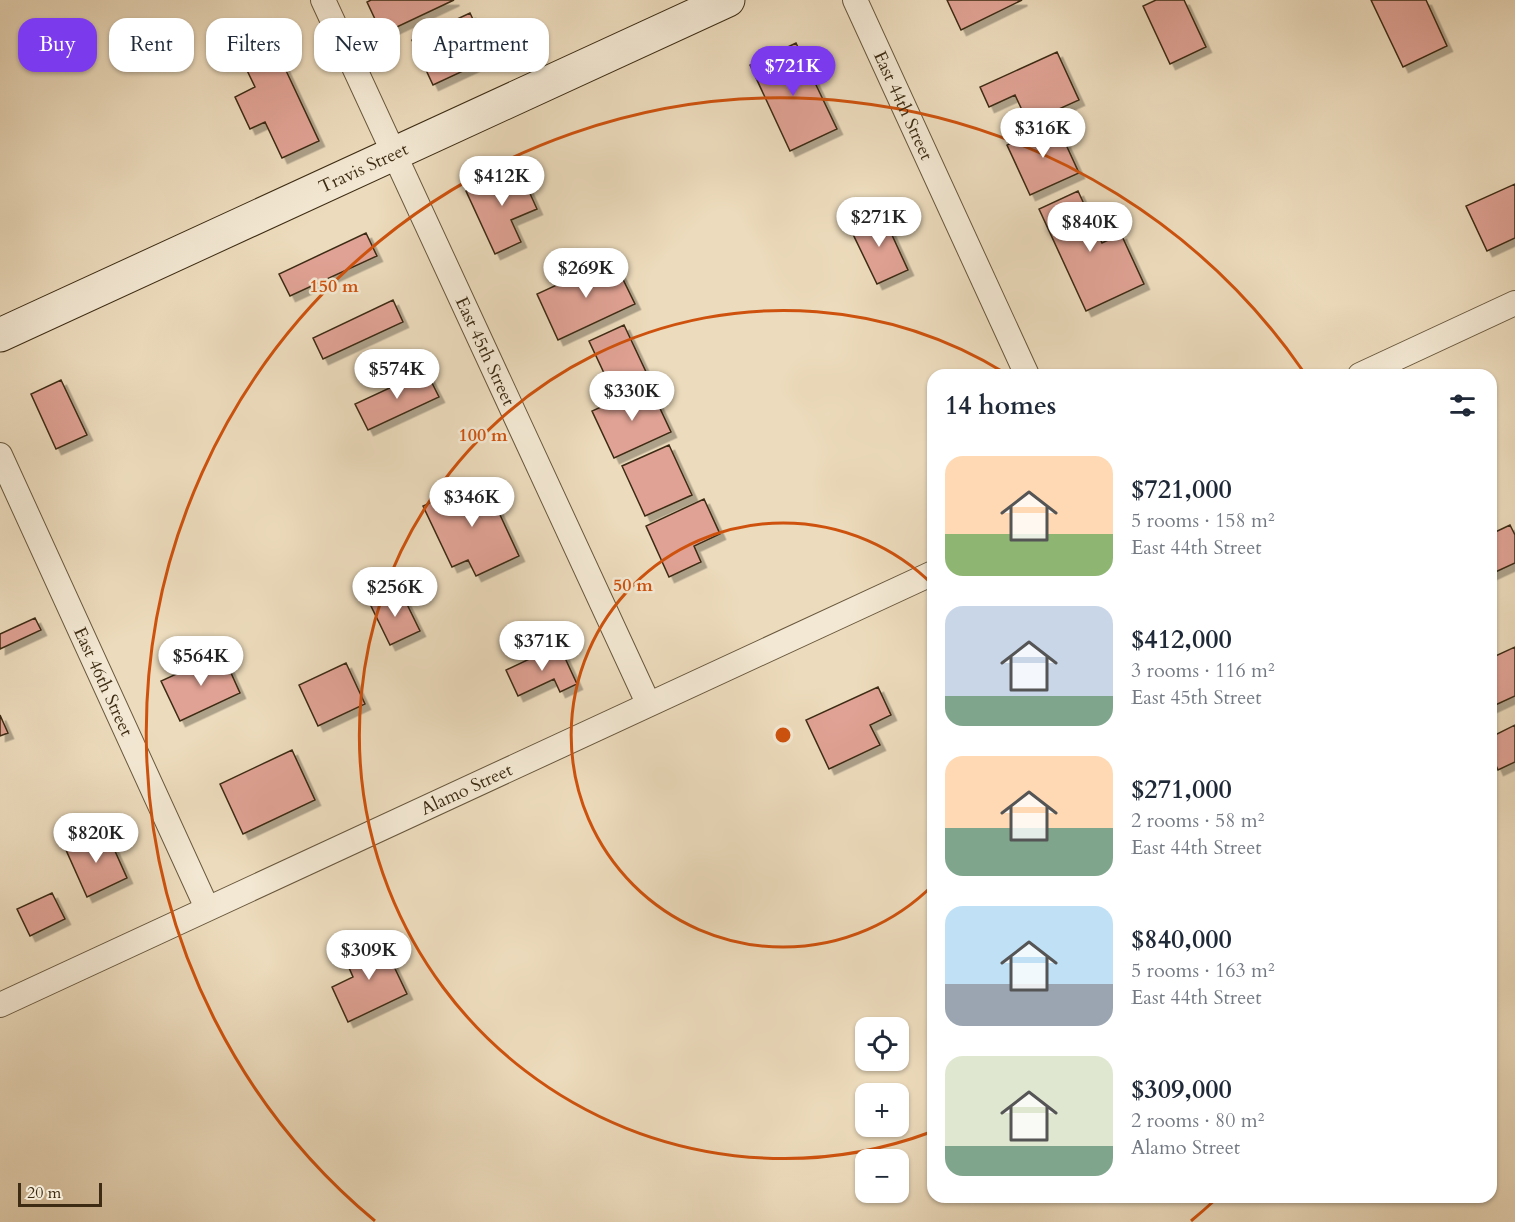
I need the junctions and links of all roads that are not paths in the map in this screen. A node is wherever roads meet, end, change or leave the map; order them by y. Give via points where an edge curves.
1 (323, 0) edge
2 (728, 0) edge
3 (855, 0) edge
4 (394, 154) junction
5 (1515, 303) edge
6 (0, 335) edge
7 (1024, 369) edge
8 (1373, 369) edge
9 (0, 455) edge
10 (927, 576) edge
11 (648, 703) junction
12 (207, 908) junction
13 (0, 1005) edge

1 - 4 street, East 45th Street
2 - 4 street, Travis Street
3 - 7 street, East 44th Street
4 - 6 street, Travis Street
4 - 11 street, East 45th Street
5 - 8 street
9 - 12 street, East 46th Street
10 - 11 street, Alamo Street
11 - 12 street, Alamo Street
12 - 13 street, Alamo Street

